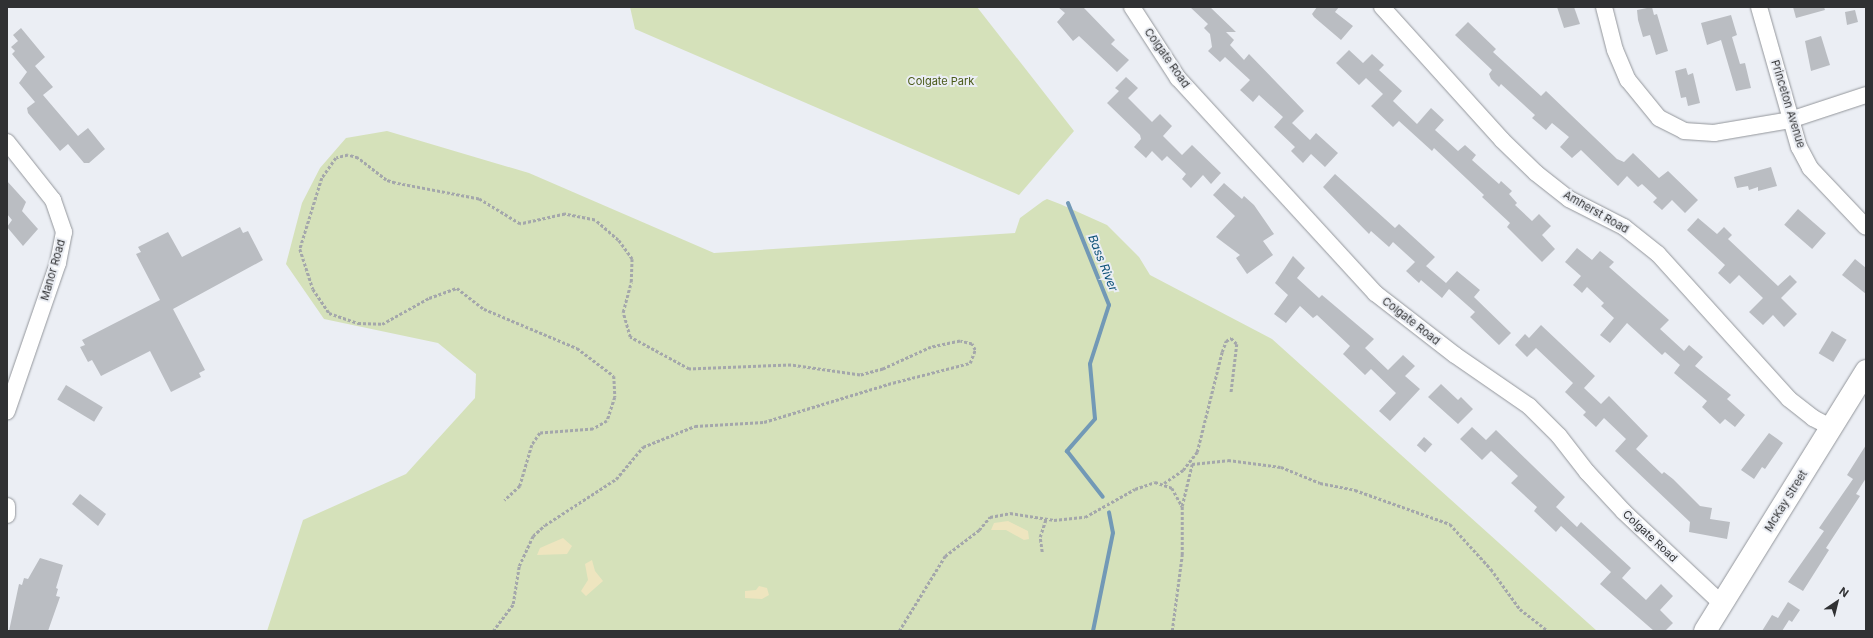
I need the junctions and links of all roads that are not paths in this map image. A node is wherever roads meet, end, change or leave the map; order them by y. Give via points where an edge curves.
1 (1132, 7) edge
2 (1382, 7) edge
3 (1604, 7) edge
4 (1759, 7) edge
5 (1866, 95) edge
6 (1790, 120) junction
7 (7, 142) edge
8 (1866, 227) edge
9 (1866, 371) edge
10 (7, 411) edge
11 (1831, 427) junction
12 (7, 506) edge
13 (7, 515) edge
14 (1722, 604) junction
15 (1705, 631) edge

1 - 14 street, Colgate Road via 1178,78 1370,288 1455,355 1529,406 1559,436 1587,472 1624,512
2 - 11 street, Amherst Road via 1502,140 1536,173 1569,199 1624,227 1658,254 1789,399 1813,418
3 - 6 street via 1615,50 1628,80 1659,118 1684,131 1714,133
4 - 6 street, Princeton Avenue
5 - 6 street
6 - 8 street, Princeton Avenue via 1810,168
7 - 10 street, Manor Road via 53,200 64,232 58,263
9 - 11 main road, McKay Street
11 - 14 main road, McKay Street
12 - 13 street
14 - 15 main road, McKay Street

